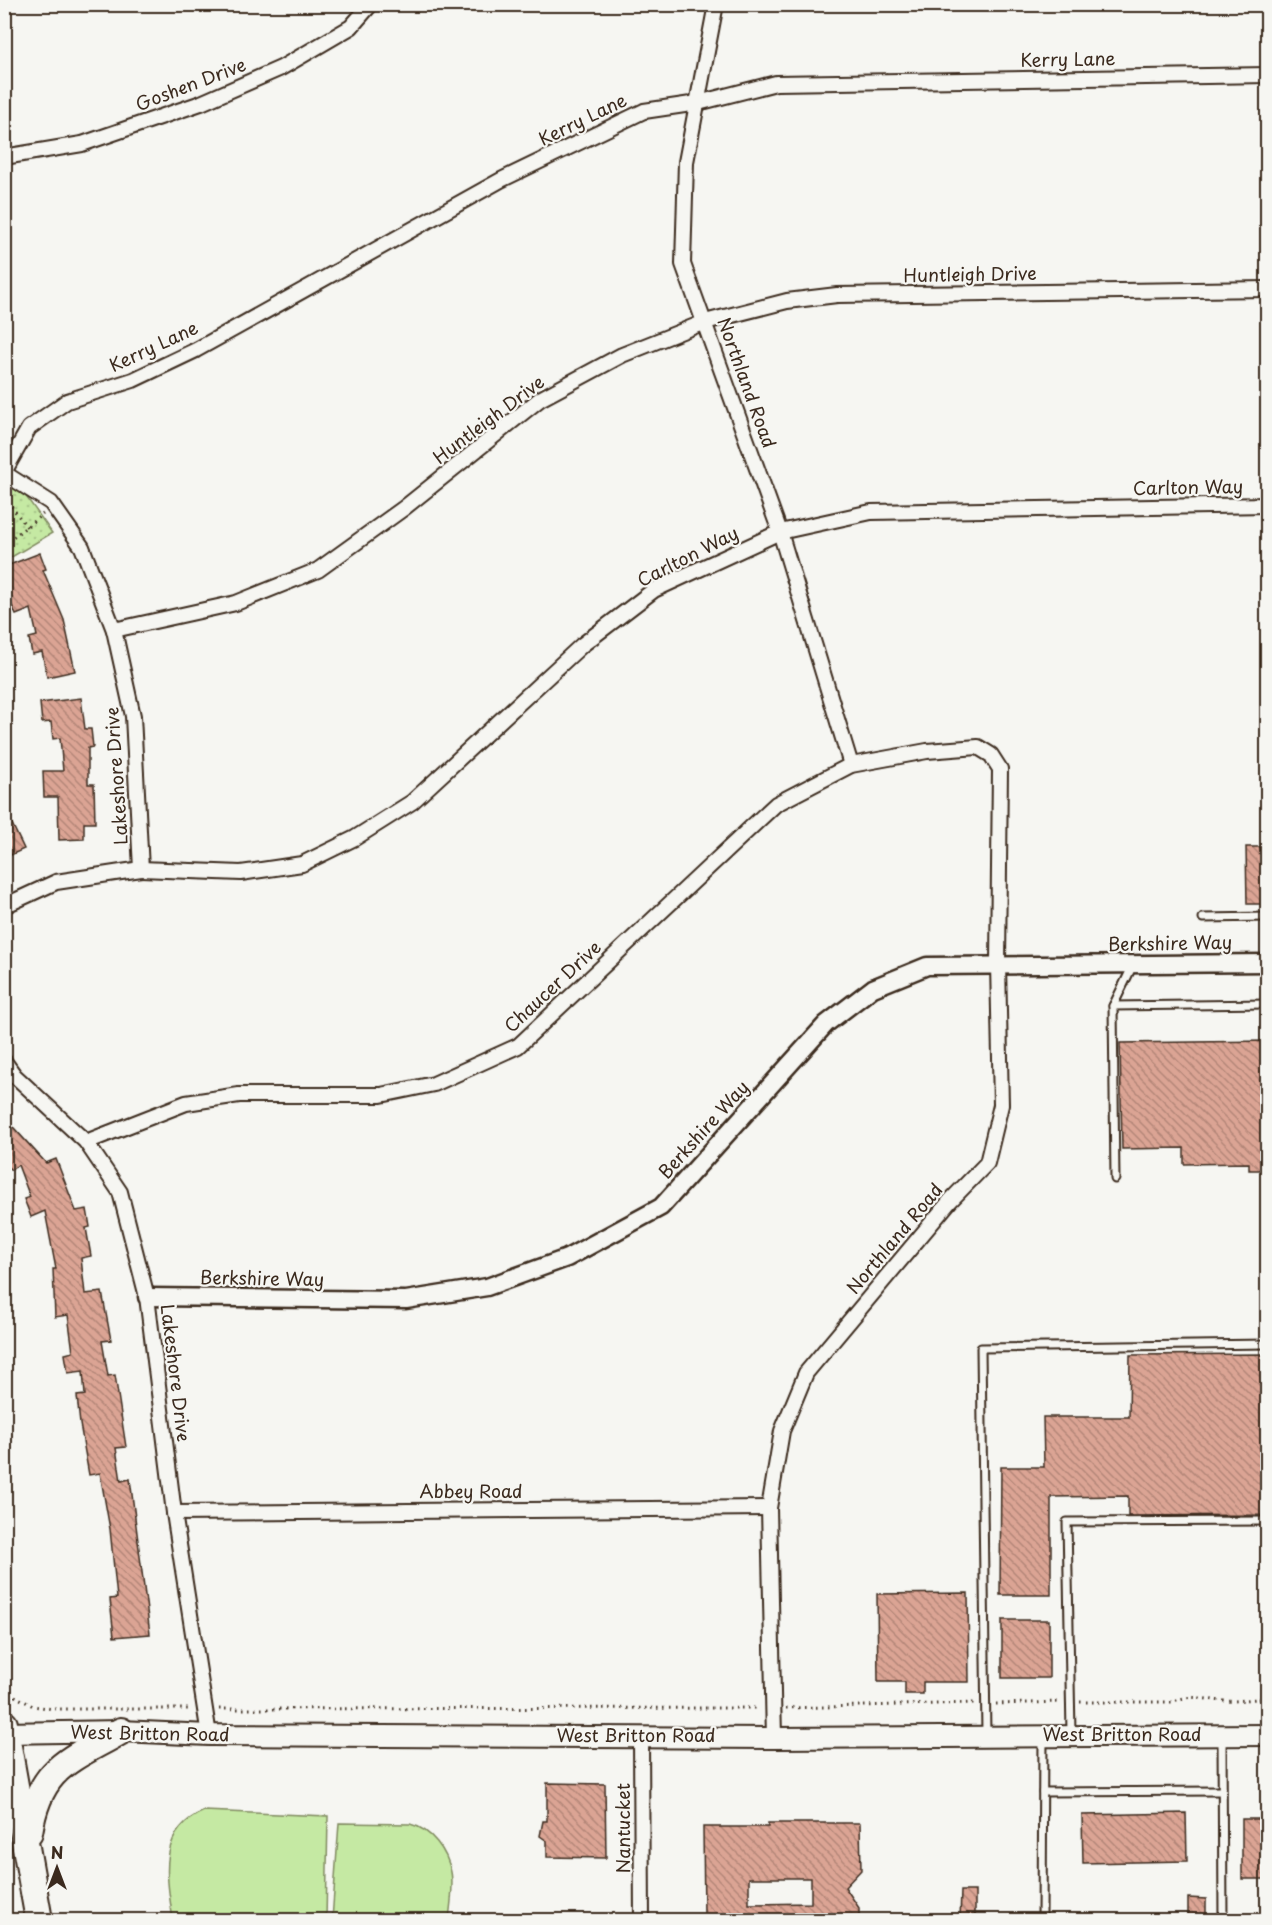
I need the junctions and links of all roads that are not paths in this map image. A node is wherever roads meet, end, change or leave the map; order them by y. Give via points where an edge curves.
1 (371, 4) edge
2 (716, 4) edge
3 (1268, 75) edge
4 (698, 103) junction
5 (4, 157) edge
6 (1268, 289) edge
7 (705, 322) junction
8 (4, 473) edge
9 (1268, 505) edge
10 (780, 532) junction
11 (114, 630) junction
12 (991, 754) joint
13 (851, 765) junction
14 (141, 869) junction
15 (4, 906) edge
16 (1268, 917) edge
17 (1203, 918) dead end
18 (1268, 963) edge
19 (998, 964) junction
20 (1133, 965) junction
21 (1268, 1005) edge
22 (1113, 1006) junction
23 (4, 1061) edge
24 (86, 1142) junction
25 (1115, 1179) dead end
26 (147, 1297) junction
27 (1268, 1344) edge
28 (769, 1508) junction
29 (174, 1513) junction
30 (1268, 1521) edge
31 (7, 1723) edge
32 (122, 1731) junction
33 (209, 1735) junction
34 (1043, 1735) junction
35 (1071, 1735) junction
36 (1268, 1735) edge
37 (641, 1736) junction
38 (986, 1736) junction
39 (1221, 1736) junction
40 (774, 1738) junction
41 (1221, 1791) junction
42 (1043, 1792) junction
43 (26, 1847) junction
44 (39, 1920) edge
45 (642, 1920) edge
46 (1042, 1920) edge
47 (1223, 1920) edge

1 - 5 street, Goshen Drive via 351,27 291,62 201,103 82,144
2 - 4 street, Northland Road
3 - 4 street, Kerry Lane via 776,83
4 - 7 street, Northland Road via 686,162 683,264
4 - 8 street, Kerry Lane via 644,111 501,180 196,350 133,381 67,401 29,428
6 - 7 street, Huntleigh Drive via 837,295 787,301
7 - 10 street, Northland Road
7 - 11 street, Huntleigh Drive via 622,355 540,399 404,508 318,570 236,603
8 - 11 street, Lakeshore Drive via 51,503 82,547
9 - 10 street, Carlton Way via 872,512
10 - 13 street, Northland Road
10 - 14 street, Carlton Way via 654,590 582,645 412,802 355,838 302,864 241,873
11 - 14 street, Lakeshore Drive via 133,716
12 - 13 street, Chaucer Drive via 978,747 927,751
12 - 19 street, Northland Road via 999,769
13 - 24 street, Chaucer Drive via 776,804 518,1046 434,1084 381,1095 240,1095 186,1103
14 - 15 street, Lakeshore Drive via 56,882
16 - 17 lane
18 - 20 street, Berkshire Way
19 - 20 street, Berkshire Way
19 - 26 street, Berkshire Way via 927,966 873,988 826,1024 661,1207 567,1258 487,1287 406,1300
19 - 28 street, Northland Road via 1001,1105 987,1163 950,1201 806,1373 782,1431
20 - 22 lane
21 - 22 lane
22 - 25 lane
23 - 24 street, Lakeshore Drive
24 - 26 street, Lakeshore Drive via 120,1192
26 - 29 street, Lakeshore Drive
27 - 38 lane via 981,1348
28 - 29 street, Abbey Road
28 - 40 street, Northland Road
29 - 33 street, Lakeshore Drive
30 - 35 lane via 1067,1522
31 - 32 main road, West Britton Road
31 - 43 highway
32 - 33 main road, West Britton Road
32 - 43 highway via 57,1769 43,1784 36,1797
33 - 37 main road, West Britton Road
34 - 35 main road, West Britton Road
34 - 38 main road, West Britton Road
34 - 42 lane
35 - 39 main road, West Britton Road
36 - 39 main road, West Britton Road
37 - 40 main road, West Britton Road
37 - 45 street, Nantucket
38 - 40 main road, West Britton Road
39 - 41 lane
41 - 42 lane
41 - 47 lane
42 - 46 lane
43 - 44 highway

